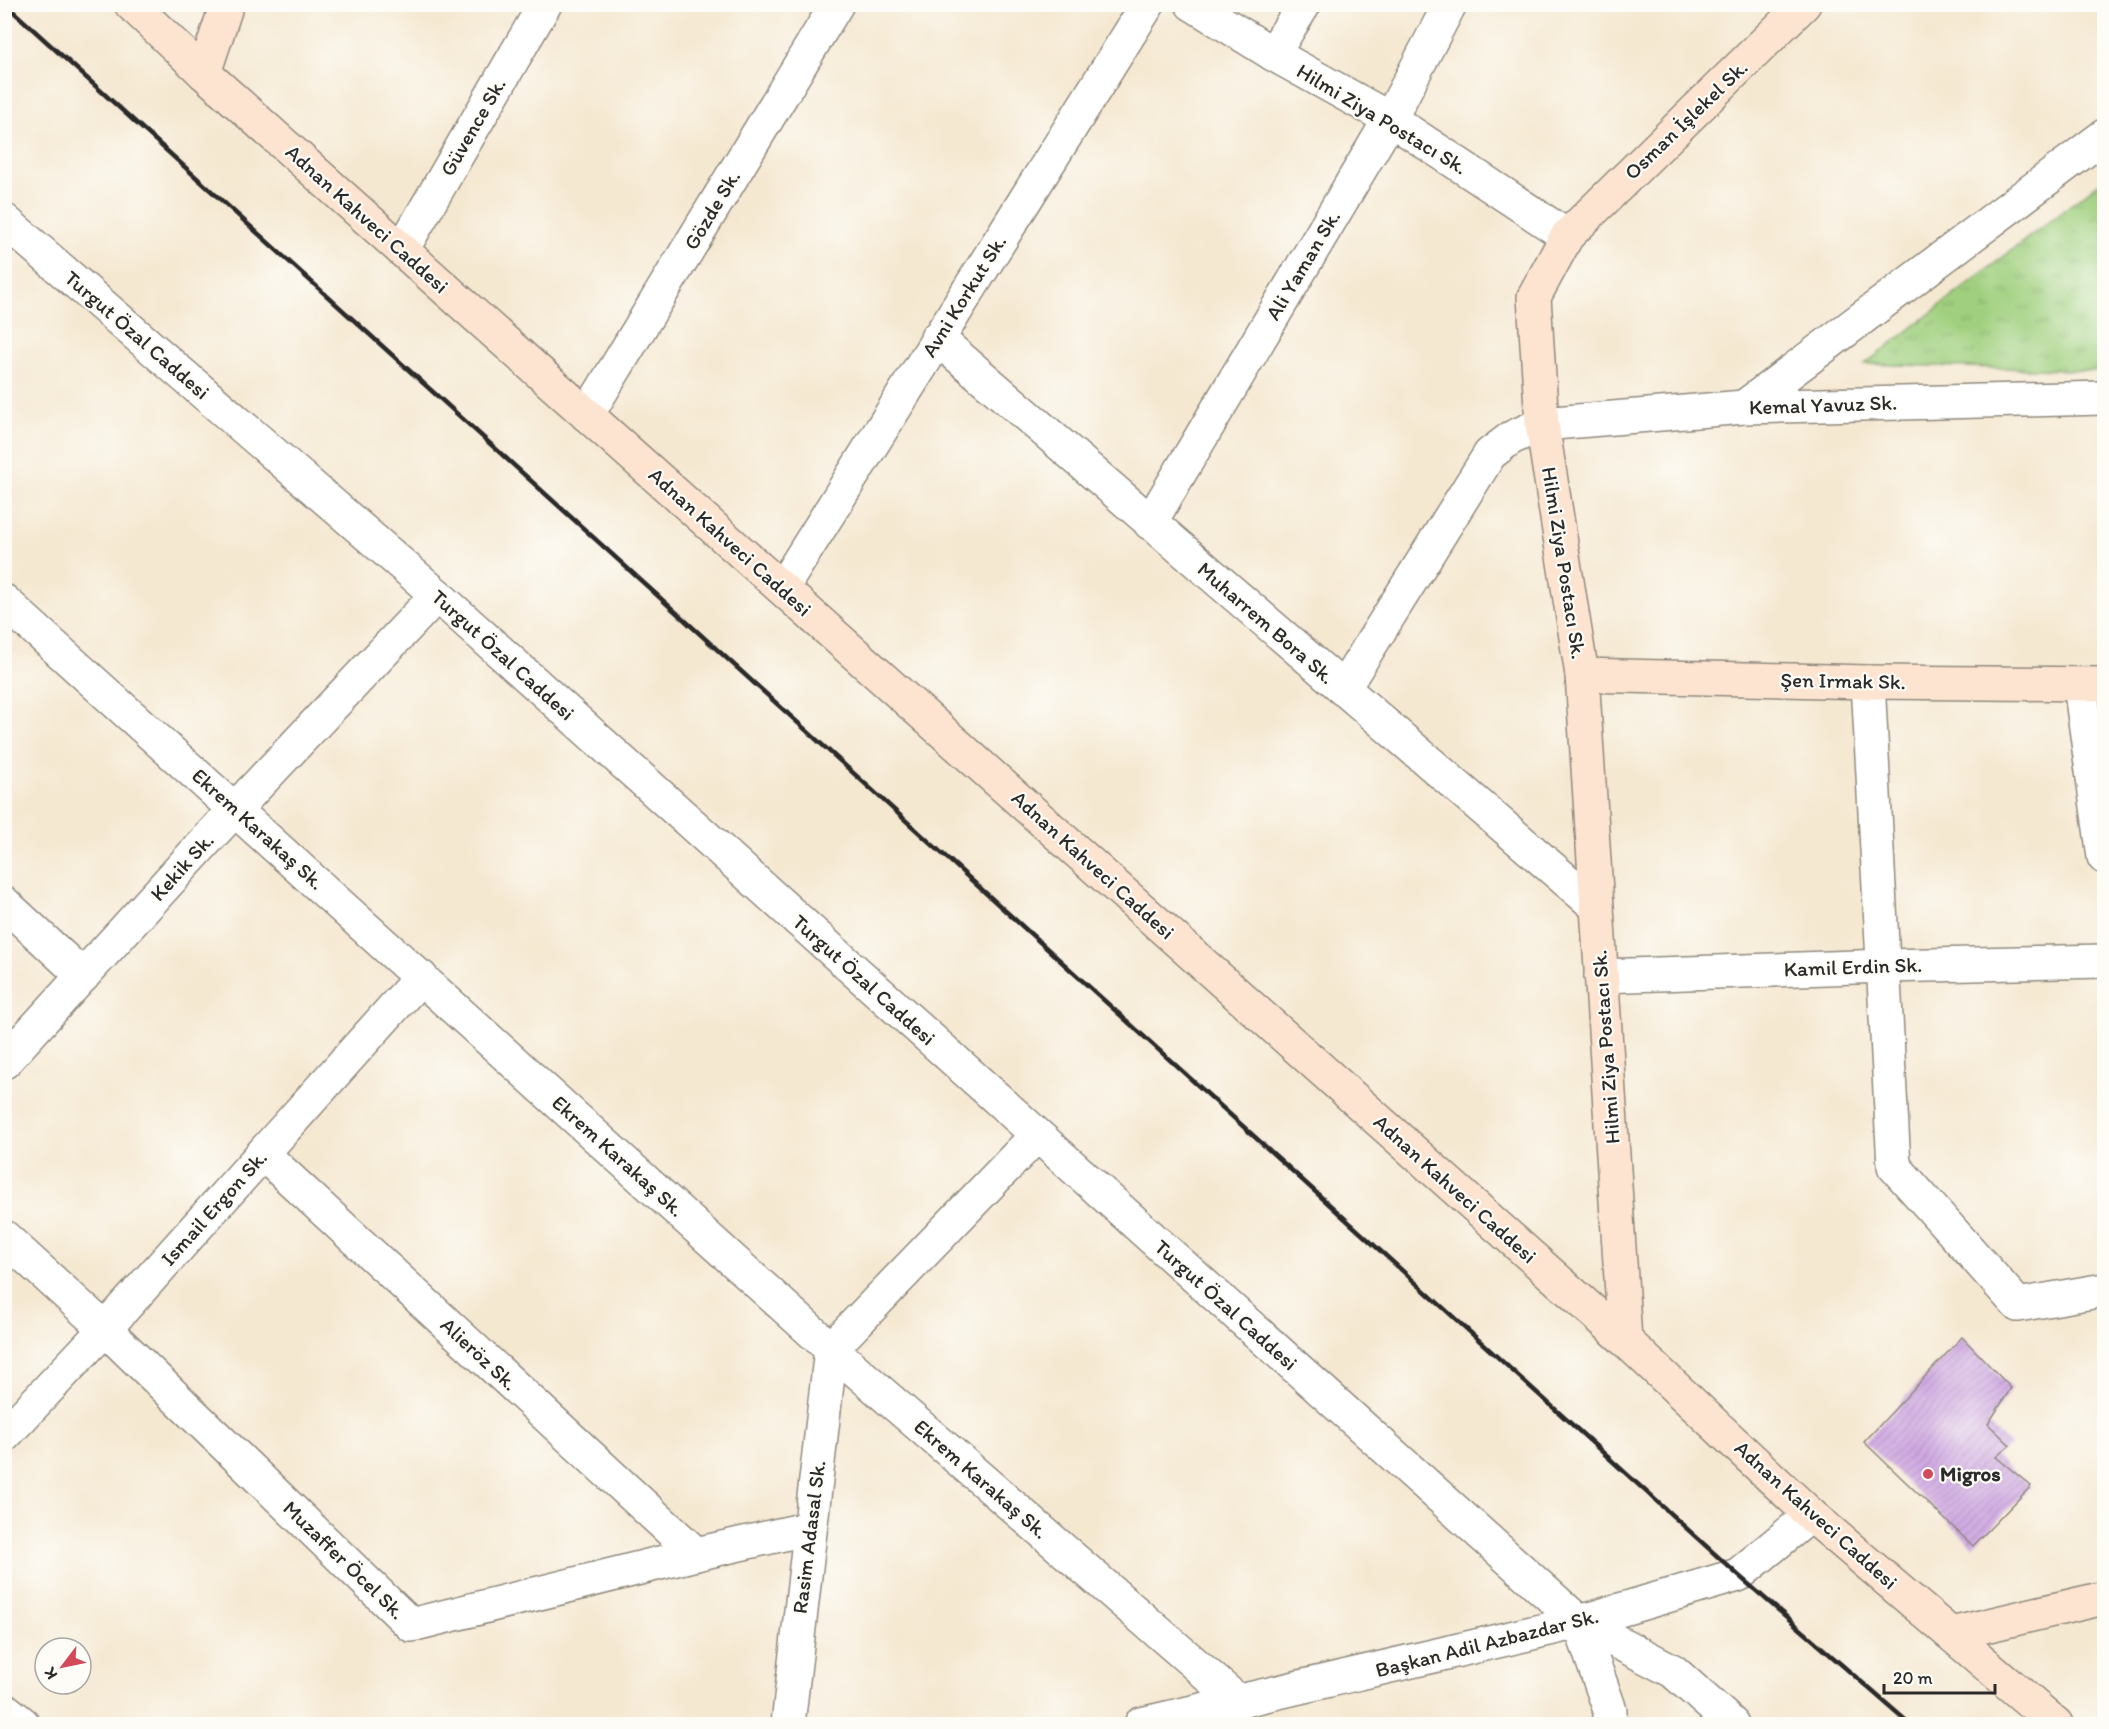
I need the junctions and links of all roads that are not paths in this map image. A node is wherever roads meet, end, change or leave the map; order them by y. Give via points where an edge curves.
1 (131, 4) edge
2 (227, 4) edge
3 (545, 4) edge
4 (837, 4) edge
5 (1148, 4) edge
6 (1192, 4) edge
7 (1304, 4) edge
8 (1450, 4) edge
9 (1804, 4) edge
10 (1273, 54) junction
11 (204, 73) junction
12 (1390, 119) junction
13 (2104, 136) edge
14 (4, 220) edge
15 (1567, 236) junction
16 (402, 250) junction
17 (937, 338) junction
18 (2104, 398) edge
19 (1744, 407) junction
20 (587, 414) junction
21 (1542, 424) junction
22 (1149, 523) junction
23 (782, 588) junction
24 (437, 595) junction
25 (4, 601) edge
26 (1582, 675) junction
27 (1868, 682) junction
28 (2092, 684) edge
29 (1343, 688) junction
30 (235, 809) junction
31 (2104, 857) edge
32 (4, 903) edge
33 (1597, 907) junction
34 (2104, 961) edge
35 (1884, 966) junction
36 (83, 976) junction
37 (1601, 976) junction
38 (421, 977) junction
39 (4, 1062) edge
40 (1036, 1135) junction
41 (263, 1154) junction
42 (4, 1237) edge
43 (2104, 1290) edge
44 (105, 1329) junction
45 (1625, 1340) junction
46 (831, 1349) junction
47 (4, 1436) edge
48 (1811, 1515) junction
49 (810, 1528) junction
50 (696, 1554) junction
51 (2104, 1598) edge
52 (1579, 1622) junction
53 (1951, 1634) junction
54 (1239, 1702) junction
55 (4, 1709) edge
56 (23, 1725) edge
57 (788, 1725) edge
58 (1141, 1725) edge
59 (1608, 1725) edge
60 (1732, 1725) edge
61 (2056, 1725) edge

1 - 11 main road, Adnan Kahveci Caddesi
2 - 11 main road
3 - 16 street, Güvence Sk.
4 - 20 street, Gözde Sk.
5 - 17 street, Avni Korkut Sk.
6 - 10 street, Hilmi Ziya Postacı Sk.
7 - 10 street
8 - 12 street, Ali Yaman Sk.
9 - 15 main road, Osman İşlekel Sk.
10 - 12 street, Hilmi Ziya Postacı Sk.
11 - 16 main road, Adnan Kahveci Caddesi
12 - 15 street, Hilmi Ziya Postacı Sk.
12 - 22 street, Ali Yaman Sk.
13 - 19 street
14 - 24 street, Turgut Özal Caddesi
15 - 21 main road, Hilmi Ziya Postacı Sk. via 1534,297
16 - 20 main road, Adnan Kahveci Caddesi
17 - 22 street, Muharrem Bora Sk.
17 - 23 street, Avni Korkut Sk.
18 - 19 street, Kemal Yavuz Sk.
19 - 21 street, Kemal Yavuz Sk.
20 - 23 main road, Adnan Kahveci Caddesi
21 - 26 main road, Hilmi Ziya Postacı Sk.
21 - 29 street, Kemal Yavuz Sk. via 1511,438 1490,454
22 - 29 street, Muharrem Bora Sk.
23 - 45 main road, Adnan Kahveci Caddesi
24 - 30 street, Kekik Sk.
24 - 40 street, Turgut Özal Caddesi
25 - 30 street, Ekrem Karakaş Sk.
26 - 27 main road, Şen Irmak Sk.
26 - 33 main road, Hilmi Ziya Postacı Sk.
27 - 28 main road, Şen Irmak Sk.
27 - 35 street
28 - 31 street
29 - 33 street, Muharrem Bora Sk.
30 - 36 street, Kekik Sk.
30 - 38 street, Ekrem Karakaş Sk.
32 - 36 street
33 - 37 main road, Hilmi Ziya Postacı Sk.
34 - 35 street, Kamil Erdin Sk.
35 - 37 street, Kamil Erdin Sk.
35 - 43 street via 1894,1166 2018,1305
36 - 39 street, Kekik Sk.
37 - 45 main road, Hilmi Ziya Postacı Sk.
38 - 41 street, Ismail Ergon Sk.
38 - 46 street, Ekrem Karakaş Sk.
40 - 46 street
40 - 52 street, Turgut Özal Caddesi
41 - 44 street, Ismail Ergon Sk.
41 - 50 street, Alieröz Sk.
42 - 44 street, Muzaffer Öcel Sk.
44 - 47 street, Ismail Ergon Sk.
44 - 50 street, Muzaffer Öcel Sk. via 411,1625
45 - 48 main road, Adnan Kahveci Caddesi
46 - 49 street, Rasim Adasal Sk.
46 - 54 street, Ekrem Karakaş Sk.
48 - 52 street, Başkan Adil Azbazdar Sk. via 1737,1575
48 - 53 main road, Adnan Kahveci Caddesi
49 - 50 street, Muzaffer Öcel Sk.
49 - 57 street, Rasim Adasal Sk.
51 - 53 main road
52 - 54 street, Başkan Adil Azbazdar Sk.
52 - 59 street via 1610,1710
52 - 60 street, Turgut Özal Caddesi via 1673,1671
53 - 61 main road, Adnan Kahveci Caddesi
54 - 58 street, Başkan Adil Azbazdar Sk.
55 - 56 street

